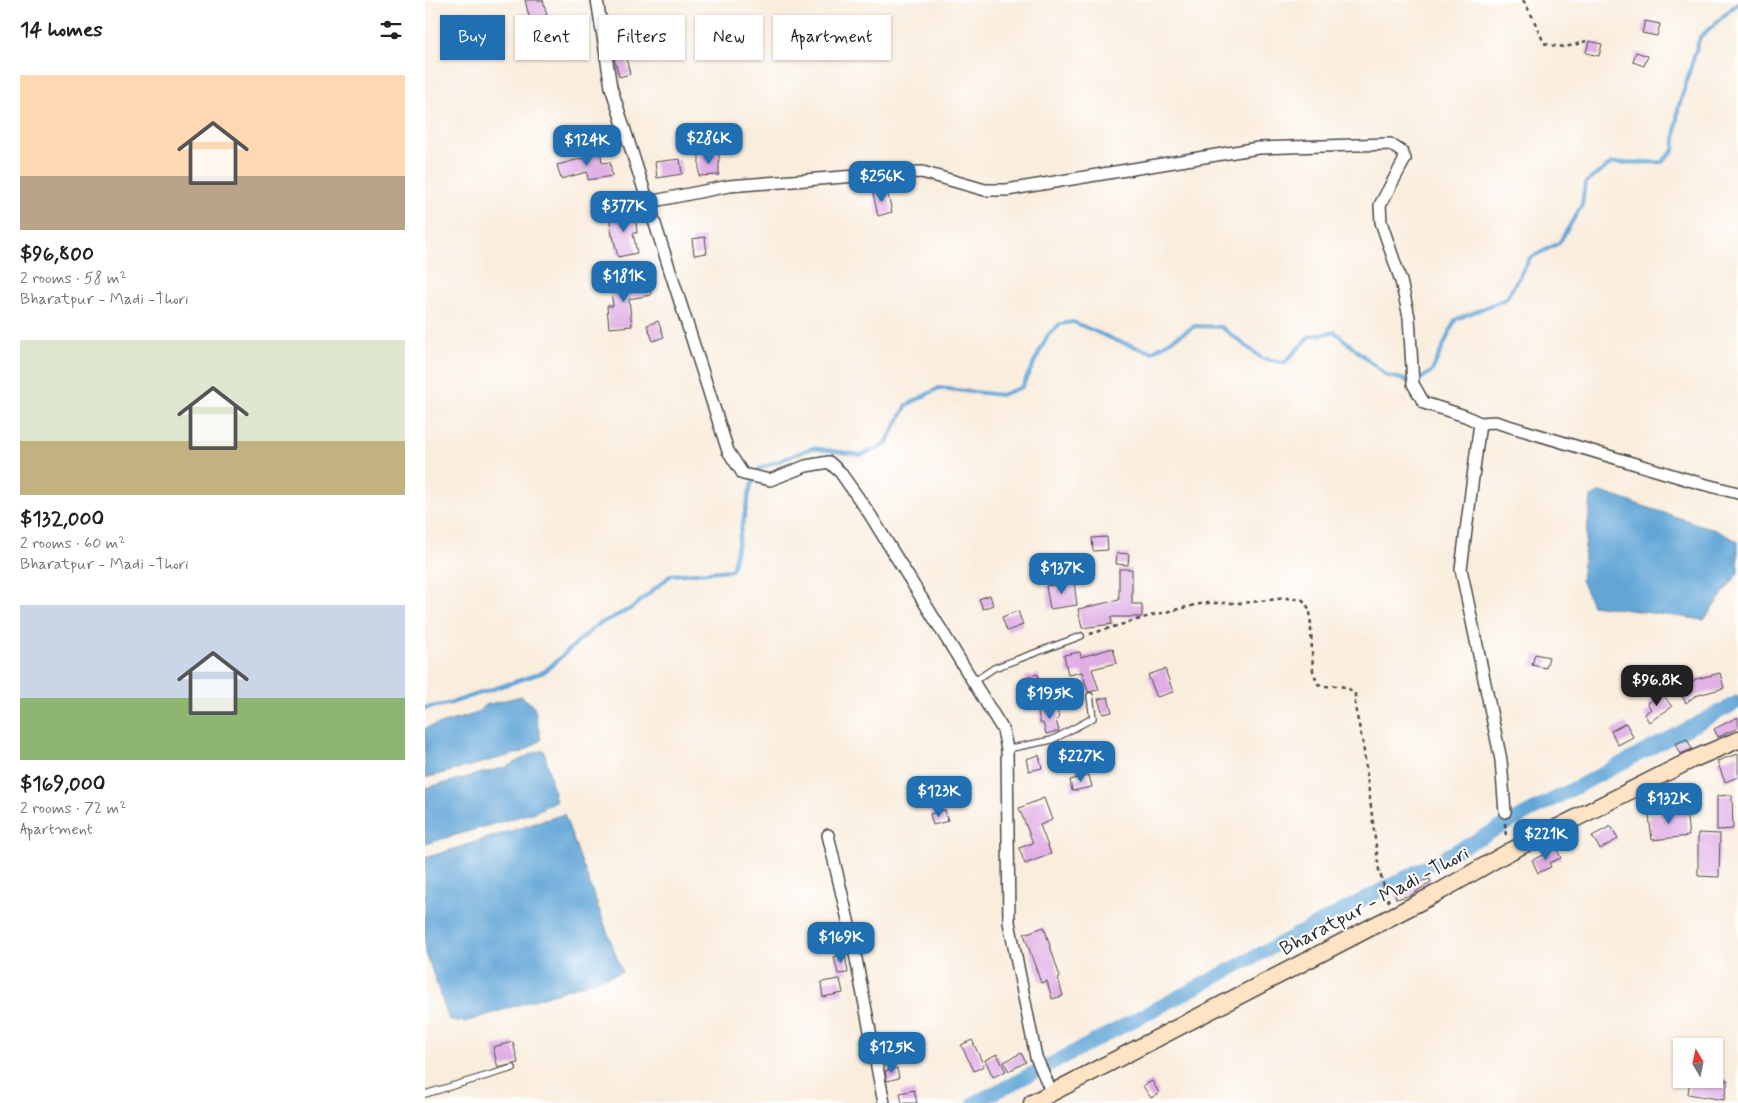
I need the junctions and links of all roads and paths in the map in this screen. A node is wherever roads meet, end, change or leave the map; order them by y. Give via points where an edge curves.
1 (597, 0) edge
2 (1523, 0) edge
3 (1587, 42) dead end
4 (649, 202) junction
5 (1480, 422) junction
6 (1738, 493) edge
7 (1081, 636) joint
8 (973, 682) junction
9 (1090, 696) dead end
10 (1738, 740) edge
11 (1007, 749) junction
12 (1505, 812) joint
13 (828, 835) dead end
14 (1506, 840) dead end
15 (1387, 899) dead end
16 (513, 1068) dead end
17 (1052, 1092) junction
18 (425, 1094) edge
19 (884, 1103) edge
20 (1032, 1103) edge

1 - 4 street via 611,86
2 - 3 path via 1544,43 1572,47
4 - 5 street via 729,186 922,172 985,190 1007,190 1258,148 1390,144 1402,152 1405,159 1380,205 1381,222 1401,281 1409,317 1413,384 1424,403
4 - 8 street via 728,451 743,474 770,480 807,466 829,462 869,513
5 - 6 street via 1495,422
5 - 12 street via 1461,569 1501,760
7 - 8 lane via 994,668
7 - 15 path via 1204,603 1303,600 1310,610 1313,672 1318,684 1346,686 1355,693 1379,870
8 - 11 street via 1003,730
9 - 11 lane via 1093,718 1052,740
10 - 17 main road, Bharatpur - Madi -Thori via 1691,760 1507,853 1439,892
11 - 17 street via 1009,922 1035,1057
12 - 14 path
13 - 19 street
16 - 18 lane
17 - 20 main road, Bharatpur - Madi -Thori

